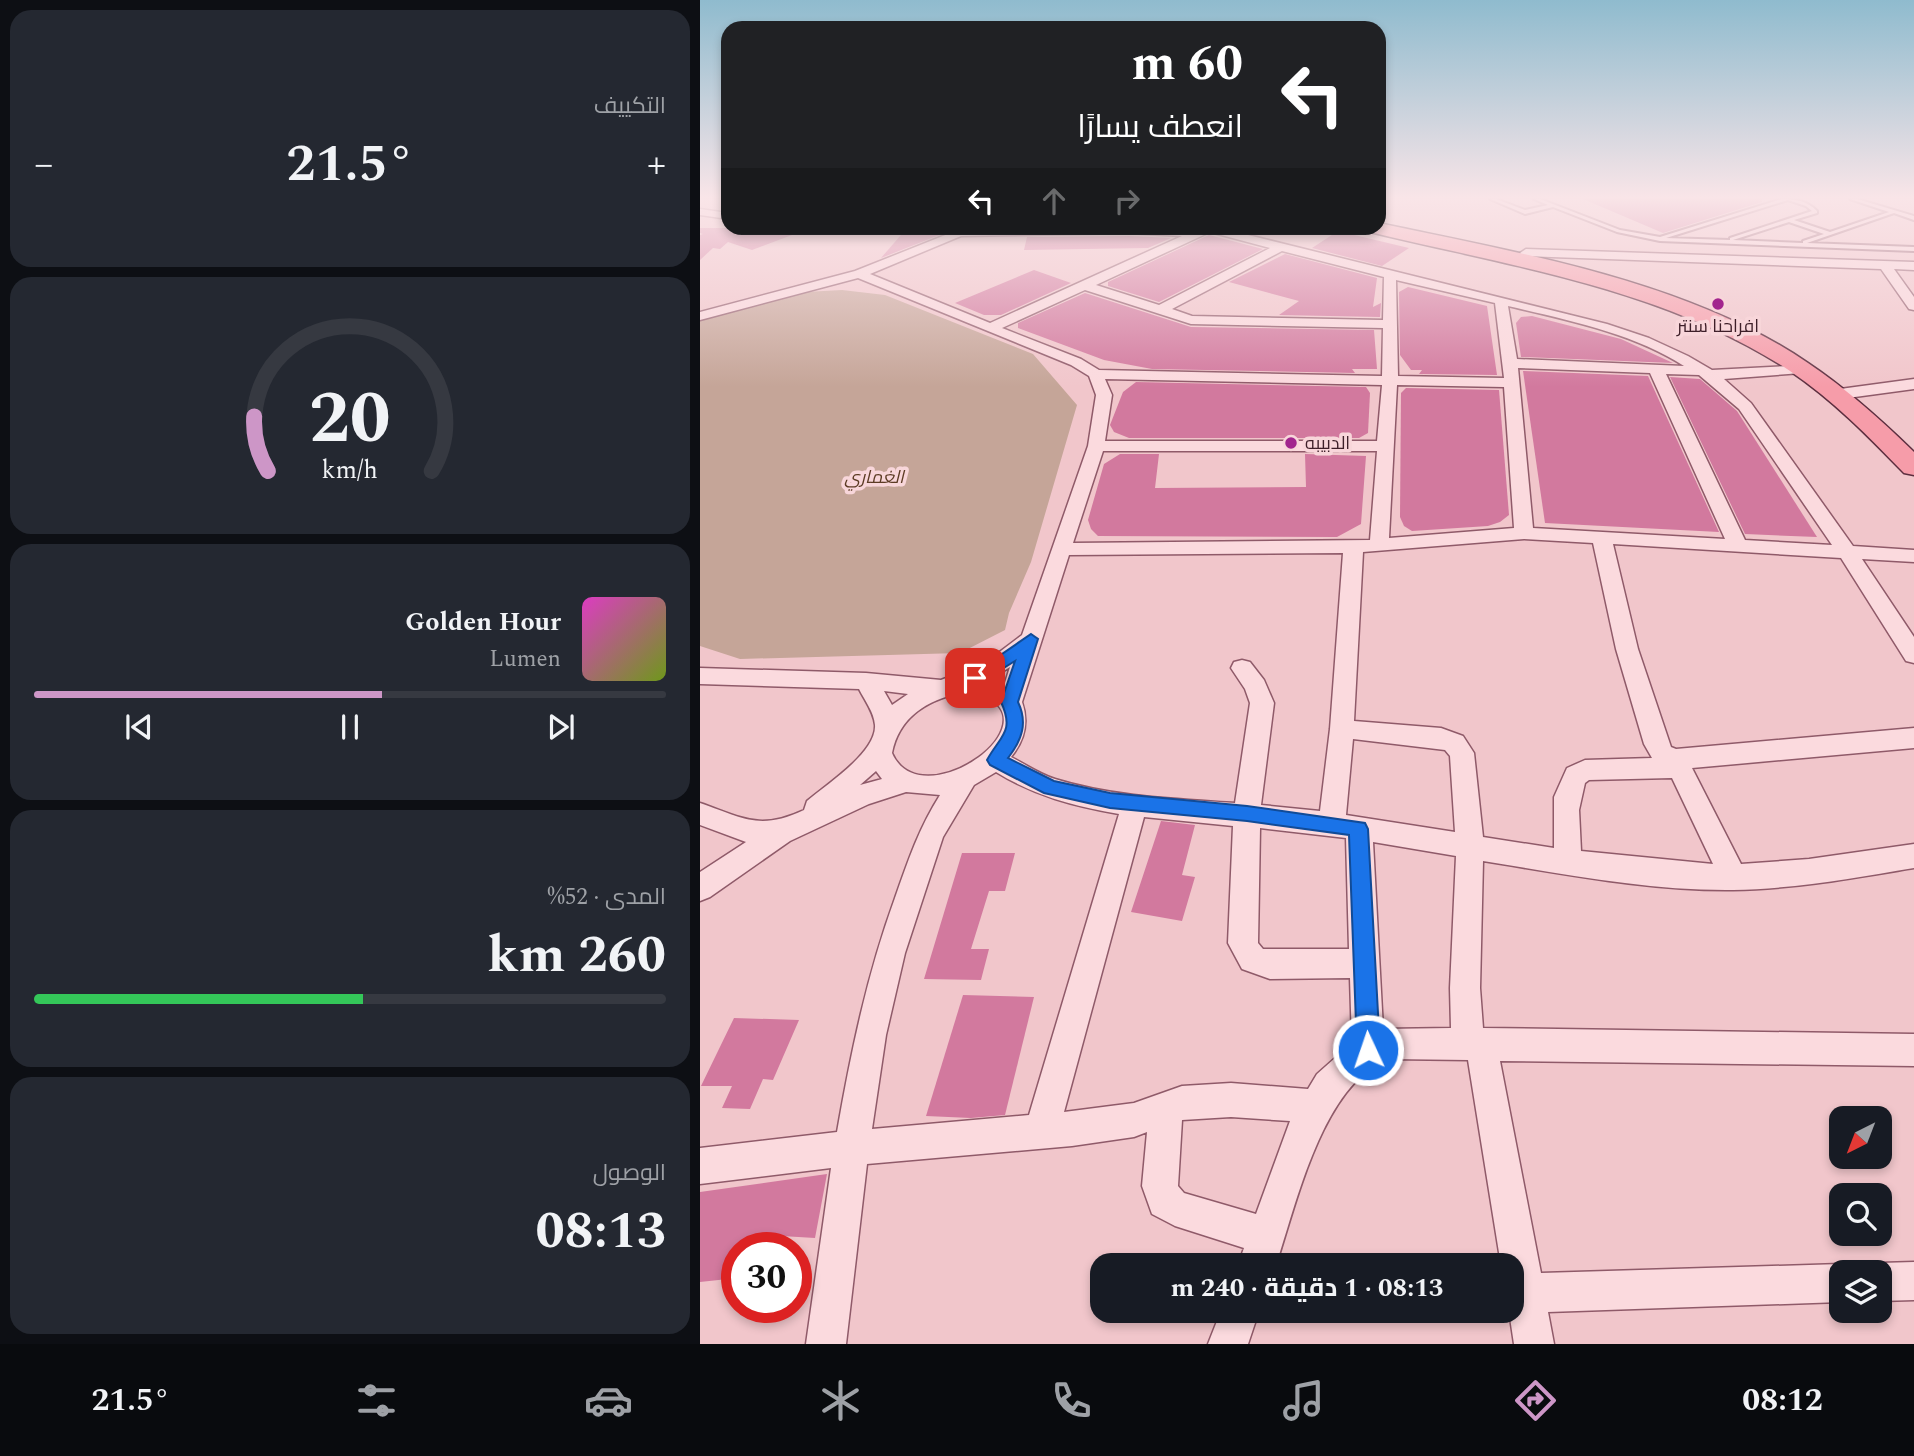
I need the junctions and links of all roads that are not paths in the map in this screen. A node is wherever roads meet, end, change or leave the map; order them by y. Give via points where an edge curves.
1 (889, 262) edge
2 (1134, 262) edge
3 (1253, 262) edge
4 (1336, 262) edge
5 (1526, 262) edge
6 (1595, 262) edge
7 (1605, 263) junction
8 (1885, 265) junction
9 (1914, 266) edge
10 (859, 274) junction
11 (1390, 275) junction
12 (1084, 285) junction
13 (1501, 302) junction
14 (1914, 306) edge
15 (1158, 311) junction
16 (700, 316) edge
17 (1391, 324) junction
18 (990, 328) junction
19 (1510, 363) junction
20 (1802, 368) junction
21 (1656, 369) junction
22 (1709, 373) junction
23 (1096, 374) junction
24 (1390, 379) junction
25 (1511, 383) junction
26 (1914, 384) edge
27 (1851, 393) junction
28 (1914, 440) edge
29 (1096, 446) junction
30 (1384, 446) junction
31 (1914, 467) edge
32 (1524, 533) junction
33 (1601, 536) junction
34 (1380, 545) junction
35 (1738, 545) junction
36 (1353, 547) junction
37 (1061, 549) junction
38 (1848, 553) junction
39 (1914, 556) edge
40 (1031, 639) junction
41 (1914, 655) edge
42 (1242, 668) dead end
43 (700, 676) edge
44 (866, 681) junction
45 (950, 686) junction
46 (1010, 702) junction
47 (887, 726) junction
48 (1342, 729) junction
49 (1914, 738) edge
50 (880, 752) junction
51 (996, 760) junction
52 (1676, 763) junction
53 (965, 778) junction
54 (915, 784) junction
55 (1135, 803) junction
56 (700, 814) edge
57 (1247, 814) junction
58 (1345, 826) junction
59 (789, 829) junction
60 (931, 834) junction
61 (1470, 846) junction
62 (1914, 856) edge
63 (1568, 863) junction
64 (1733, 877) junction
65 (700, 888) edge
66 (1364, 963) junction
67 (1474, 1044) junction
68 (1368, 1050) junction
69 (1914, 1050) edge
70 (1314, 1106) junction
71 (1166, 1108) junction
72 (1042, 1131) junction
73 (852, 1148) junction
74 (700, 1166) edge
75 (1262, 1251) edge
76 (1914, 1281) edge
77 (1892, 1282) edge
78 (1829, 1283) edge
79 (1525, 1293) junction
80 (1236, 1323) edge
81 (827, 1344) edge
82 (1228, 1344) edge
83 (1534, 1344) edge

1 - 10 street
2 - 12 street
3 - 15 street
4 - 11 street
5 - 20 main road via 1654,296 1731,327
6 - 7 main road
7 - 8 street
7 - 27 main road via 1789,345
8 - 9 street
8 - 14 street
10 - 16 street
10 - 18 street
11 - 13 street
11 - 17 street
12 - 15 street
12 - 18 street
13 - 19 street
13 - 22 street via 1622,333 1677,354
15 - 17 street via 1191,320
17 - 24 street
18 - 23 street
19 - 21 street
19 - 25 street
20 - 22 street
20 - 27 main road
21 - 22 street
21 - 35 street
22 - 38 street via 1745,406
23 - 24 street
23 - 29 street via 1104,395
24 - 25 street
24 - 30 street
25 - 32 street
26 - 27 street
27 - 28 main road
27 - 31 main road
29 - 30 street
29 - 37 street
30 - 34 street
32 - 33 street
32 - 34 street
33 - 35 street
33 - 52 street via 1626,649 1656,744
34 - 36 street
35 - 38 street
36 - 37 street
36 - 48 street
37 - 40 street
38 - 39 street
38 - 41 street
40 - 45 street via 993,669
40 - 46 street
42 - 57 street via 1262,702
43 - 44 street
44 - 45 street
44 - 47 street
45 - 46 street via 982,685
45 - 47 street via 909,704
46 - 51 street via 1016,715 1015,729
47 - 50 street
48 - 58 street
48 - 61 street via 1454,743 1462,753
49 - 52 street
50 - 54 street via 891,774
50 - 59 street
51 - 53 street
51 - 55 street via 1050,788
52 - 63 street via 1577,773 1567,796
52 - 64 street
53 - 54 street via 946,785
53 - 60 street
54 - 59 street via 861,796
54 - 60 street
55 - 57 street
55 - 72 street
56 - 59 street via 755,832
57 - 58 street
57 - 66 street via 1243,943 1248,956 1254,963 1270,964
58 - 61 street
58 - 66 street
59 - 65 street
60 - 73 street via 890,953 870,1035
61 - 63 street
61 - 67 street via 1465,988
62 - 64 street via 1821,872
63 - 64 street
66 - 68 street
67 - 68 street via 1389,1043
67 - 69 street
67 - 79 street
68 - 70 street
70 - 71 street via 1231,1100
70 - 75 street
71 - 72 street via 1134,1120
71 - 75 street via 1160,1186 1165,1200
72 - 73 street
73 - 74 street
73 - 81 street
76 - 77 street
78 - 79 street
79 - 83 street
80 - 82 street

